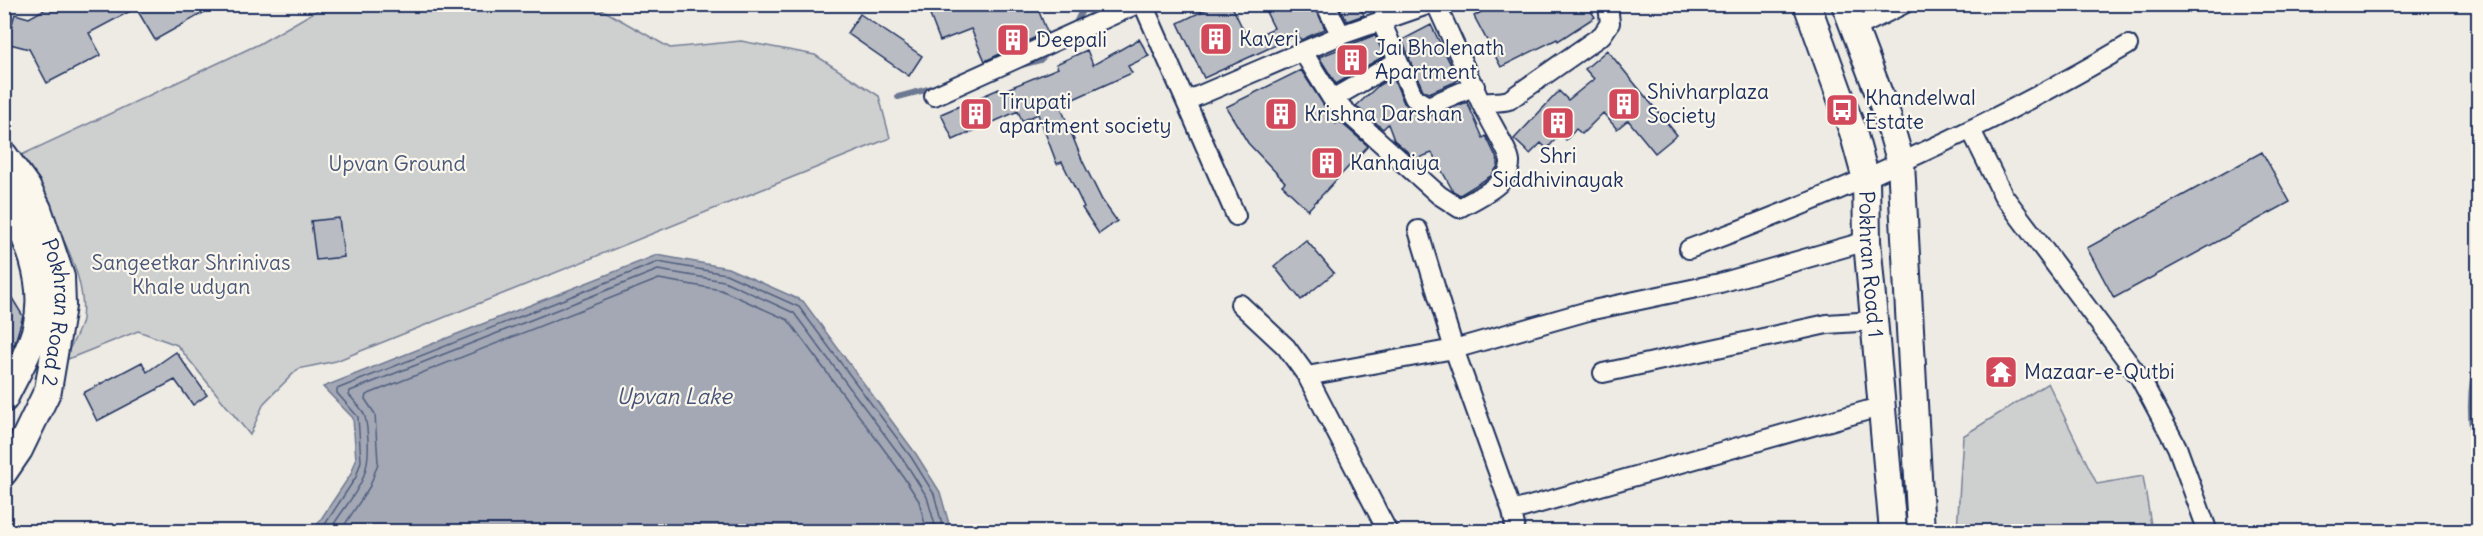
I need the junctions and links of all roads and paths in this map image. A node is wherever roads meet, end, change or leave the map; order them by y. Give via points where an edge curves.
1 (1137, 4) edge
2 (1143, 4) edge
3 (1325, 4) edge
4 (1430, 4) edge
5 (1436, 4) edge
6 (1608, 4) edge
7 (1807, 4) edge
8 (1845, 4) edge
9 (1904, 4) edge
10 (1381, 21) junction
11 (1854, 28) junction
12 (1341, 35) junction
13 (2128, 45) dead end
14 (1303, 52) junction
15 (1398, 61) junction
16 (1478, 94) junction
17 (934, 96) dead end
18 (1332, 99) junction
19 (1186, 101) junction
20 (1971, 130) junction
21 (4, 155) edge
22 (1901, 163) junction
23 (1866, 179) junction
24 (5, 197) edge
25 (1236, 216) dead end
26 (1418, 230) dead end
27 (1867, 241) junction
28 (1689, 249) dead end
29 (1240, 304) dead end
30 (1874, 321) junction
31 (1454, 349) junction
32 (1603, 373) dead end
33 (1307, 376) junction
34 (4, 399) edge
35 (1882, 406) junction
36 (4, 472) edge
37 (1512, 511) junction
38 (1388, 531) edge
39 (1514, 531) edge
40 (1893, 531) edge
41 (1921, 531) edge
42 (2208, 531) edge

1 - 17 street
2 - 19 street
3 - 12 street
4 - 10 street
5 - 16 street
6 - 16 street via 1610,23 1602,35 1509,100
7 - 23 main road, Pokhran Road 1
8 - 11 main road, Pokhran Road 1
9 - 11 street
10 - 12 street
10 - 15 street
11 - 22 main road, Pokhran Road 1
12 - 14 street
13 - 20 street
14 - 18 street
14 - 19 street
15 - 16 street via 1414,98 1428,106
15 - 18 street
16 - 18 street via 1510,161 1508,173 1493,189 1459,208 1439,195
19 - 25 street
20 - 22 street
20 - 42 street via 2003,195 2140,378 2177,447
21 - 36 main road, Pokhran Road 2 via 38,209 61,277 62,306 48,390
22 - 23 street
22 - 41 main road, Pokhran Road 1
23 - 27 main road, Pokhran Road 1
23 - 28 street
24 - 34 main road, Pokhran Road 2 via 35,264 41,302 36,329
26 - 31 street
27 - 30 main road, Pokhran Road 1
27 - 31 street via 1720,283 1588,311
29 - 33 street via 1286,347
30 - 32 street via 1827,324
30 - 35 main road, Pokhran Road 1
31 - 33 street
31 - 37 street
33 - 38 street
35 - 37 street
35 - 40 main road, Pokhran Road 1
37 - 39 street

